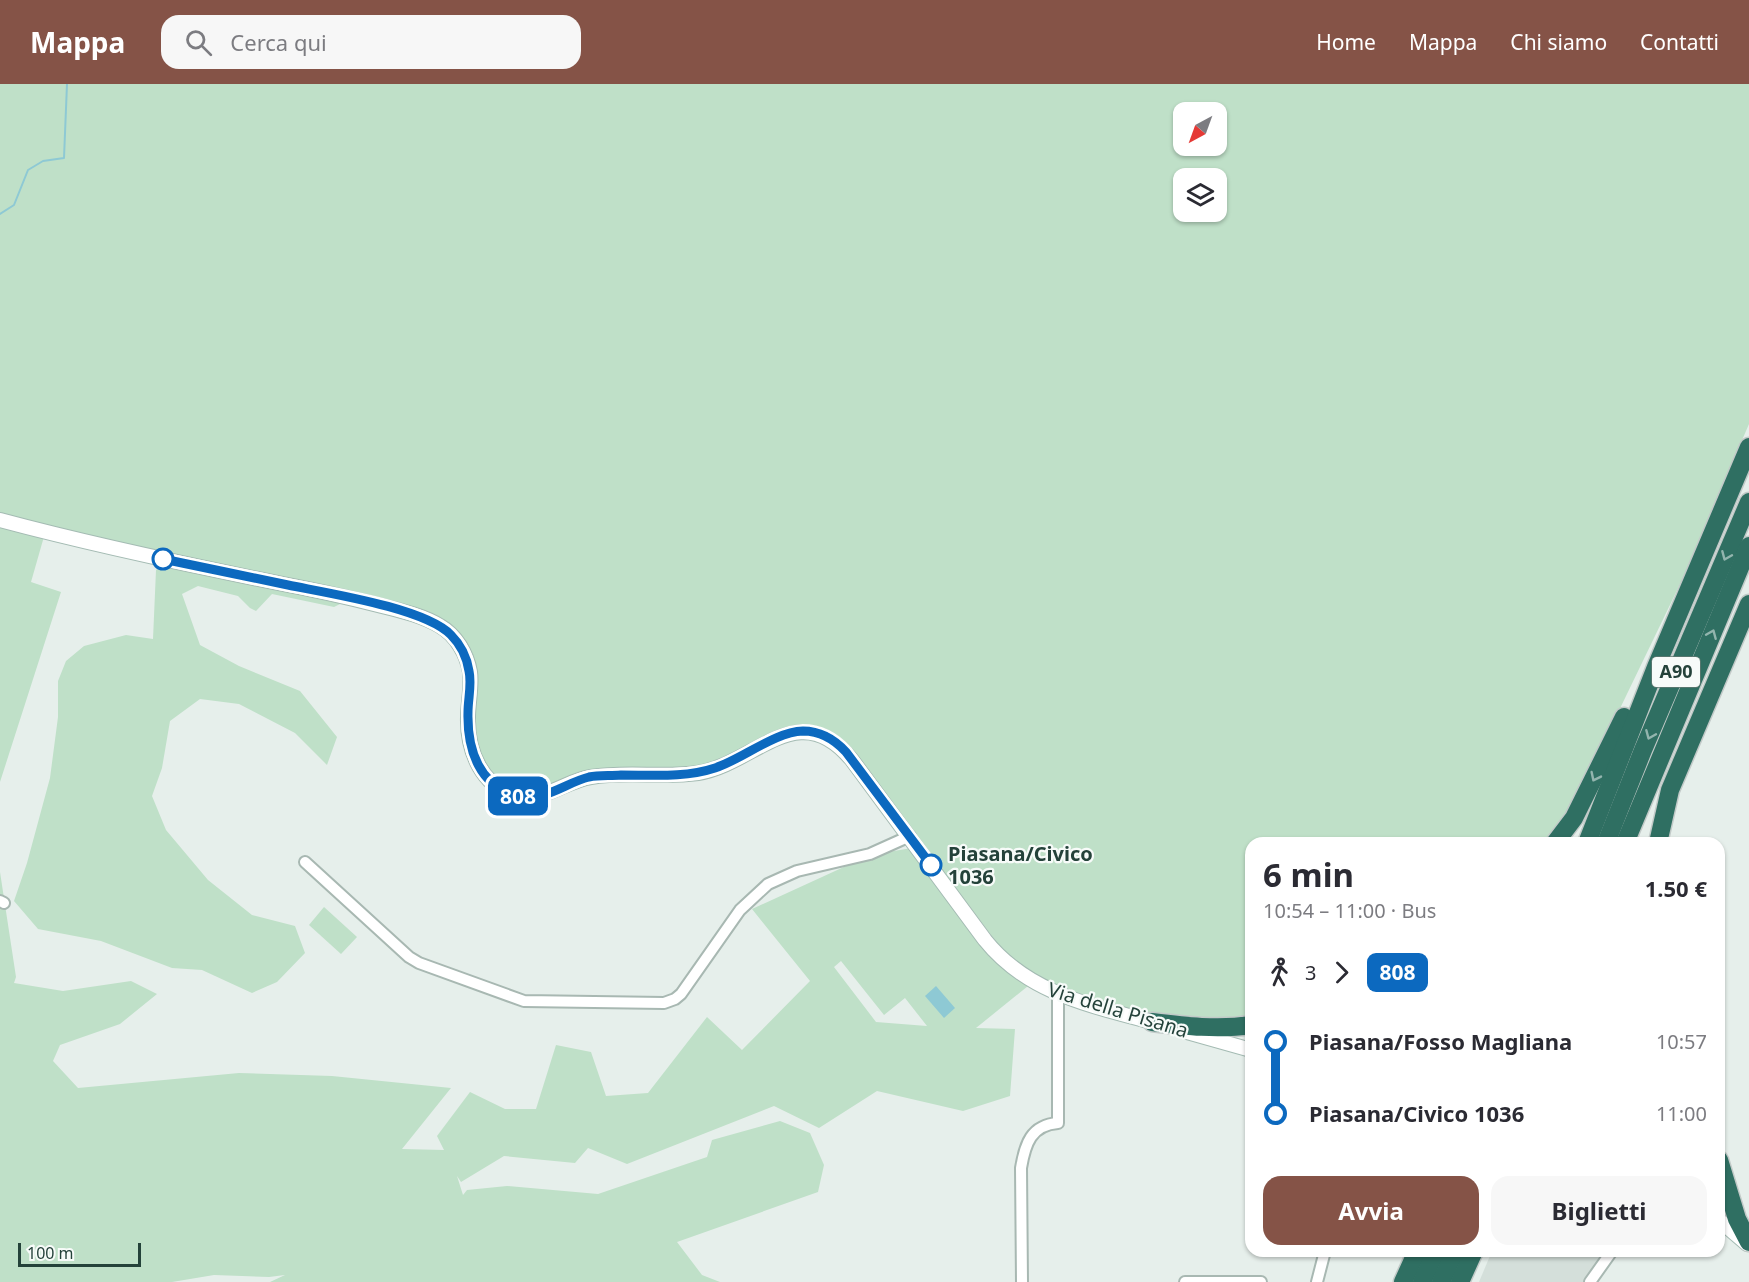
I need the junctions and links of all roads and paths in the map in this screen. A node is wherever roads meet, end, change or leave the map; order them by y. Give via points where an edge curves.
1 (1749, 447) edge
2 (1749, 502) edge
3 (0, 520) edge
4 (1749, 546) edge
5 (1703, 554) junction
6 (1749, 604) edge
7 (910, 836) junction
8 (1561, 837) edge
9 (1589, 837) edge
10 (1608, 837) edge
11 (1628, 837) edge
12 (1660, 837) edge
13 (305, 862) dead end
14 (1058, 994) junction
15 (1152, 1022) junction
16 (1245, 1025) edge
17 (1245, 1048) edge
18 (1725, 1180) edge
19 (1725, 1225) edge
20 (1749, 1244) edge
21 (1323, 1257) edge
22 (1414, 1257) edge
23 (1433, 1257) edge
24 (1452, 1257) edge
25 (1471, 1257) edge
26 (1608, 1257) edge
27 (1022, 1282) edge
28 (1185, 1282) edge
29 (1261, 1282) edge
30 (1317, 1282) edge
31 (1403, 1282) edge
32 (1422, 1282) edge
33 (1441, 1282) edge
34 (1460, 1282) edge
35 (1590, 1282) edge

1 - 5 highway
2 -> 10 highway, A90
3 - 7 main road, Via della Pisana via 89,543 362,601 439,625 459,644 469,668 468,730 475,760 491,782 510,794 540,796 595,776 701,772 785,735 808,732 824,735 842,747
11 -> 4 highway, A90
5 -> 8 highway via 1579,810
5 - 9 highway
6 - 12 highway via 1670,790
7 - 13 street via 870,854 797,871 768,884 736,915 683,992 664,1003 524,1001 419,963
7 - 14 main road, Via della Pisana via 997,954 1022,976
14 - 15 main road, Via della Pisana
14 - 27 street via 1058,1123 1041,1126 1024,1151
15 - 16 highway via 1197,1027
15 - 17 main road, Via della Pisana
18 - 20 highway
19 - 20 main road
21 - 30 street
22 - 31 highway
23 - 32 highway
24 - 33 highway
25 - 34 highway
26 - 35 street
28 - 29 street

